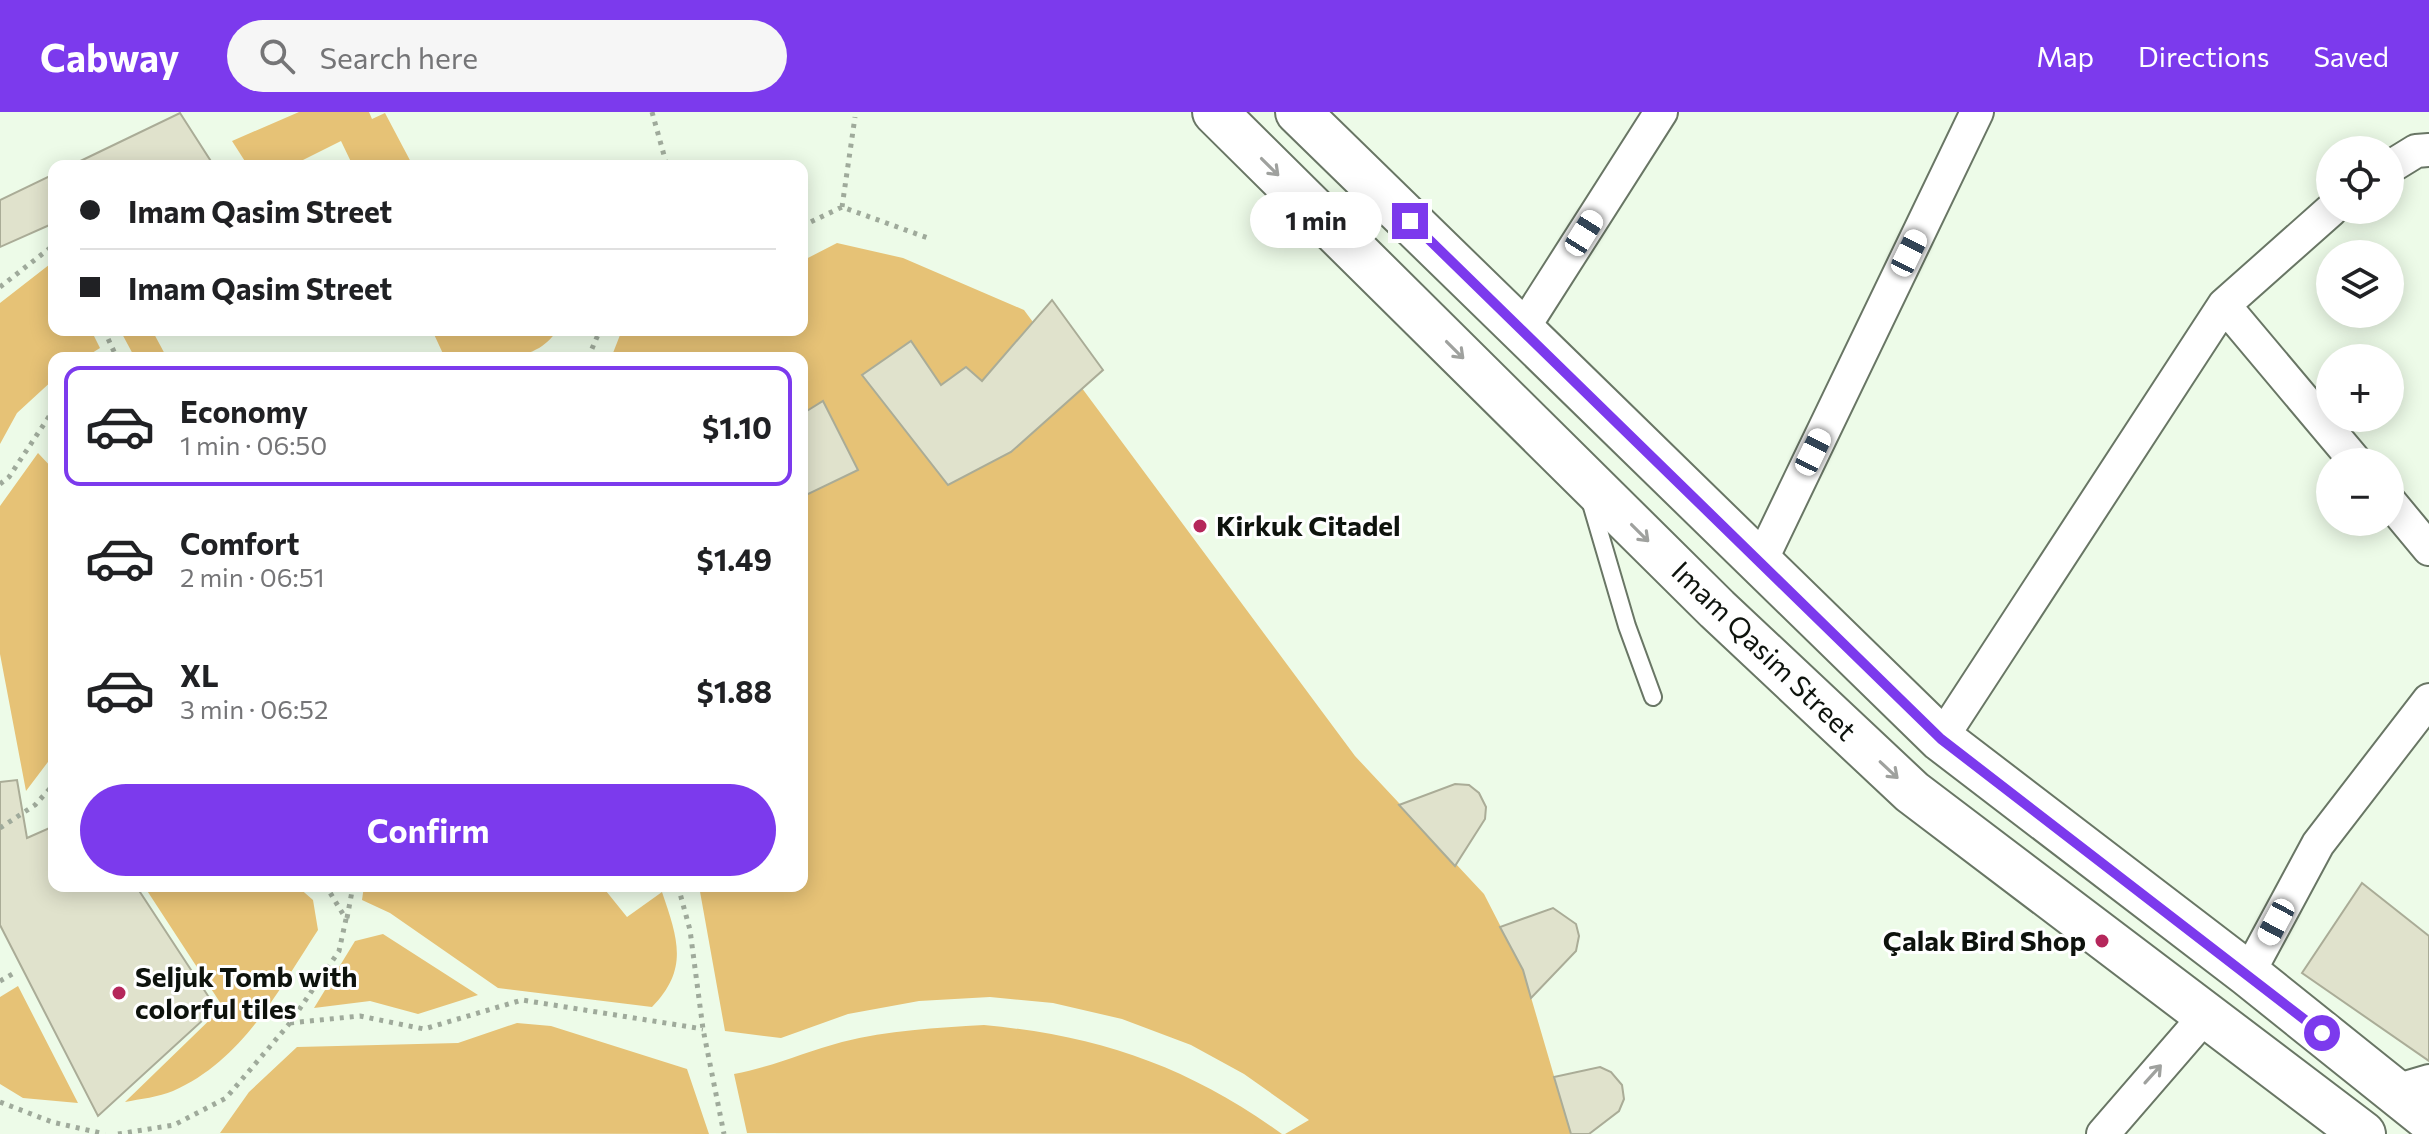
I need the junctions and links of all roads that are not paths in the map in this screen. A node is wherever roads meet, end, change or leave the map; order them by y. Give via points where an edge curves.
1 (1215, 112) edge
2 (1298, 112) edge
3 (1661, 112) edge
4 (1977, 112) edge
5 (2429, 150) edge
6 (2404, 158) edge
7 (2316, 223) edge
8 (2224, 305) junction
9 (1522, 330) junction
10 (2344, 448) edge
11 (1582, 476) junction
12 (2404, 519) edge
13 (2429, 549) edge
14 (1759, 565) junction
15 (1653, 697) dead end
16 (2429, 700) edge
17 (1941, 739) junction
18 (2248, 974) junction
19 (2206, 1015) junction
20 (2412, 1086) edge
21 (2429, 1119) edge
22 (2103, 1134) edge
23 (2363, 1134) edge

1 -> 11 main road, Imam Qasim Street
2 - 9 main road, Imam Qasim Street
3 - 9 street
4 - 14 street
5 - 6 street
7 - 8 street
8 - 10 street
8 - 17 street
9 - 14 main road, Imam Qasim Street
11 - 15 lane
11 -> 19 main road, Imam Qasim Street via 1912,792
12 - 13 street
14 - 17 main road, Imam Qasim Street
16 - 18 street via 2318,844
17 - 18 main road, Imam Qasim Street
18 - 20 main road, Imam Qasim Street
22 -> 19 street
19 - 23 main road, Imam Qasim Street
20 - 21 main road, Imam Qasim Street

